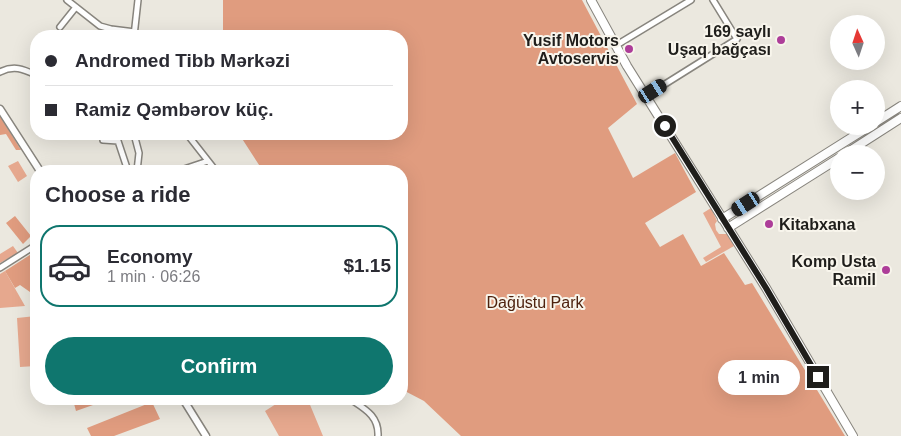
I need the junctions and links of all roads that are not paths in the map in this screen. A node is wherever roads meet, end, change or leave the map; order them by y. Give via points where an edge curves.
1 (66, 0) edge
2 (138, 0) edge
3 (591, 0) edge
4 (691, 0) edge
5 (713, 0) edge
6 (76, 7) junction
7 (60, 27) dead end
8 (116, 30) edge
9 (135, 30) edge
10 (615, 46) junction
11 (0, 72) edge
12 (30, 72) edge
13 (646, 96) junction
14 (901, 106) edge
15 (0, 109) edge
16 (885, 116) edge
17 (901, 118) edge
18 (856, 135) edge
19 (117, 140) edge
20 (136, 140) edge
21 (192, 140) edge
22 (859, 145) edge
23 (820, 158) junction
24 (208, 161) junction
25 (830, 163) edge
26 (36, 165) edge
27 (126, 165) edge
28 (138, 165) edge
29 (196, 165) edge
30 (211, 165) edge
31 (825, 166) junction
32 (725, 217) junction
33 (728, 228) junction
34 (30, 249) edge
35 (0, 268) edge
36 (186, 405) edge
37 (360, 405) edge
38 (206, 436) edge
39 (378, 436) edge
40 (853, 436) edge

1 - 6 street
2 - 9 street
3 - 10 main road
4 - 10 street
5 - 13 street via 737,39
6 - 7 street
6 - 8 street via 100,26
10 - 13 main road
11 - 12 street via 20,68
13 - 32 main road
14 - 16 main road
15 - 26 street
17 - 22 main road
18 - 23 main road
19 - 27 street
20 - 28 street
21 - 24 street
23 - 31 main road
23 - 32 main road
24 - 29 street
24 - 30 street
25 - 31 main road
31 - 33 main road
32 - 33 main road
33 - 40 main road
34 - 35 street
36 - 38 street
37 - 39 street via 374,418

